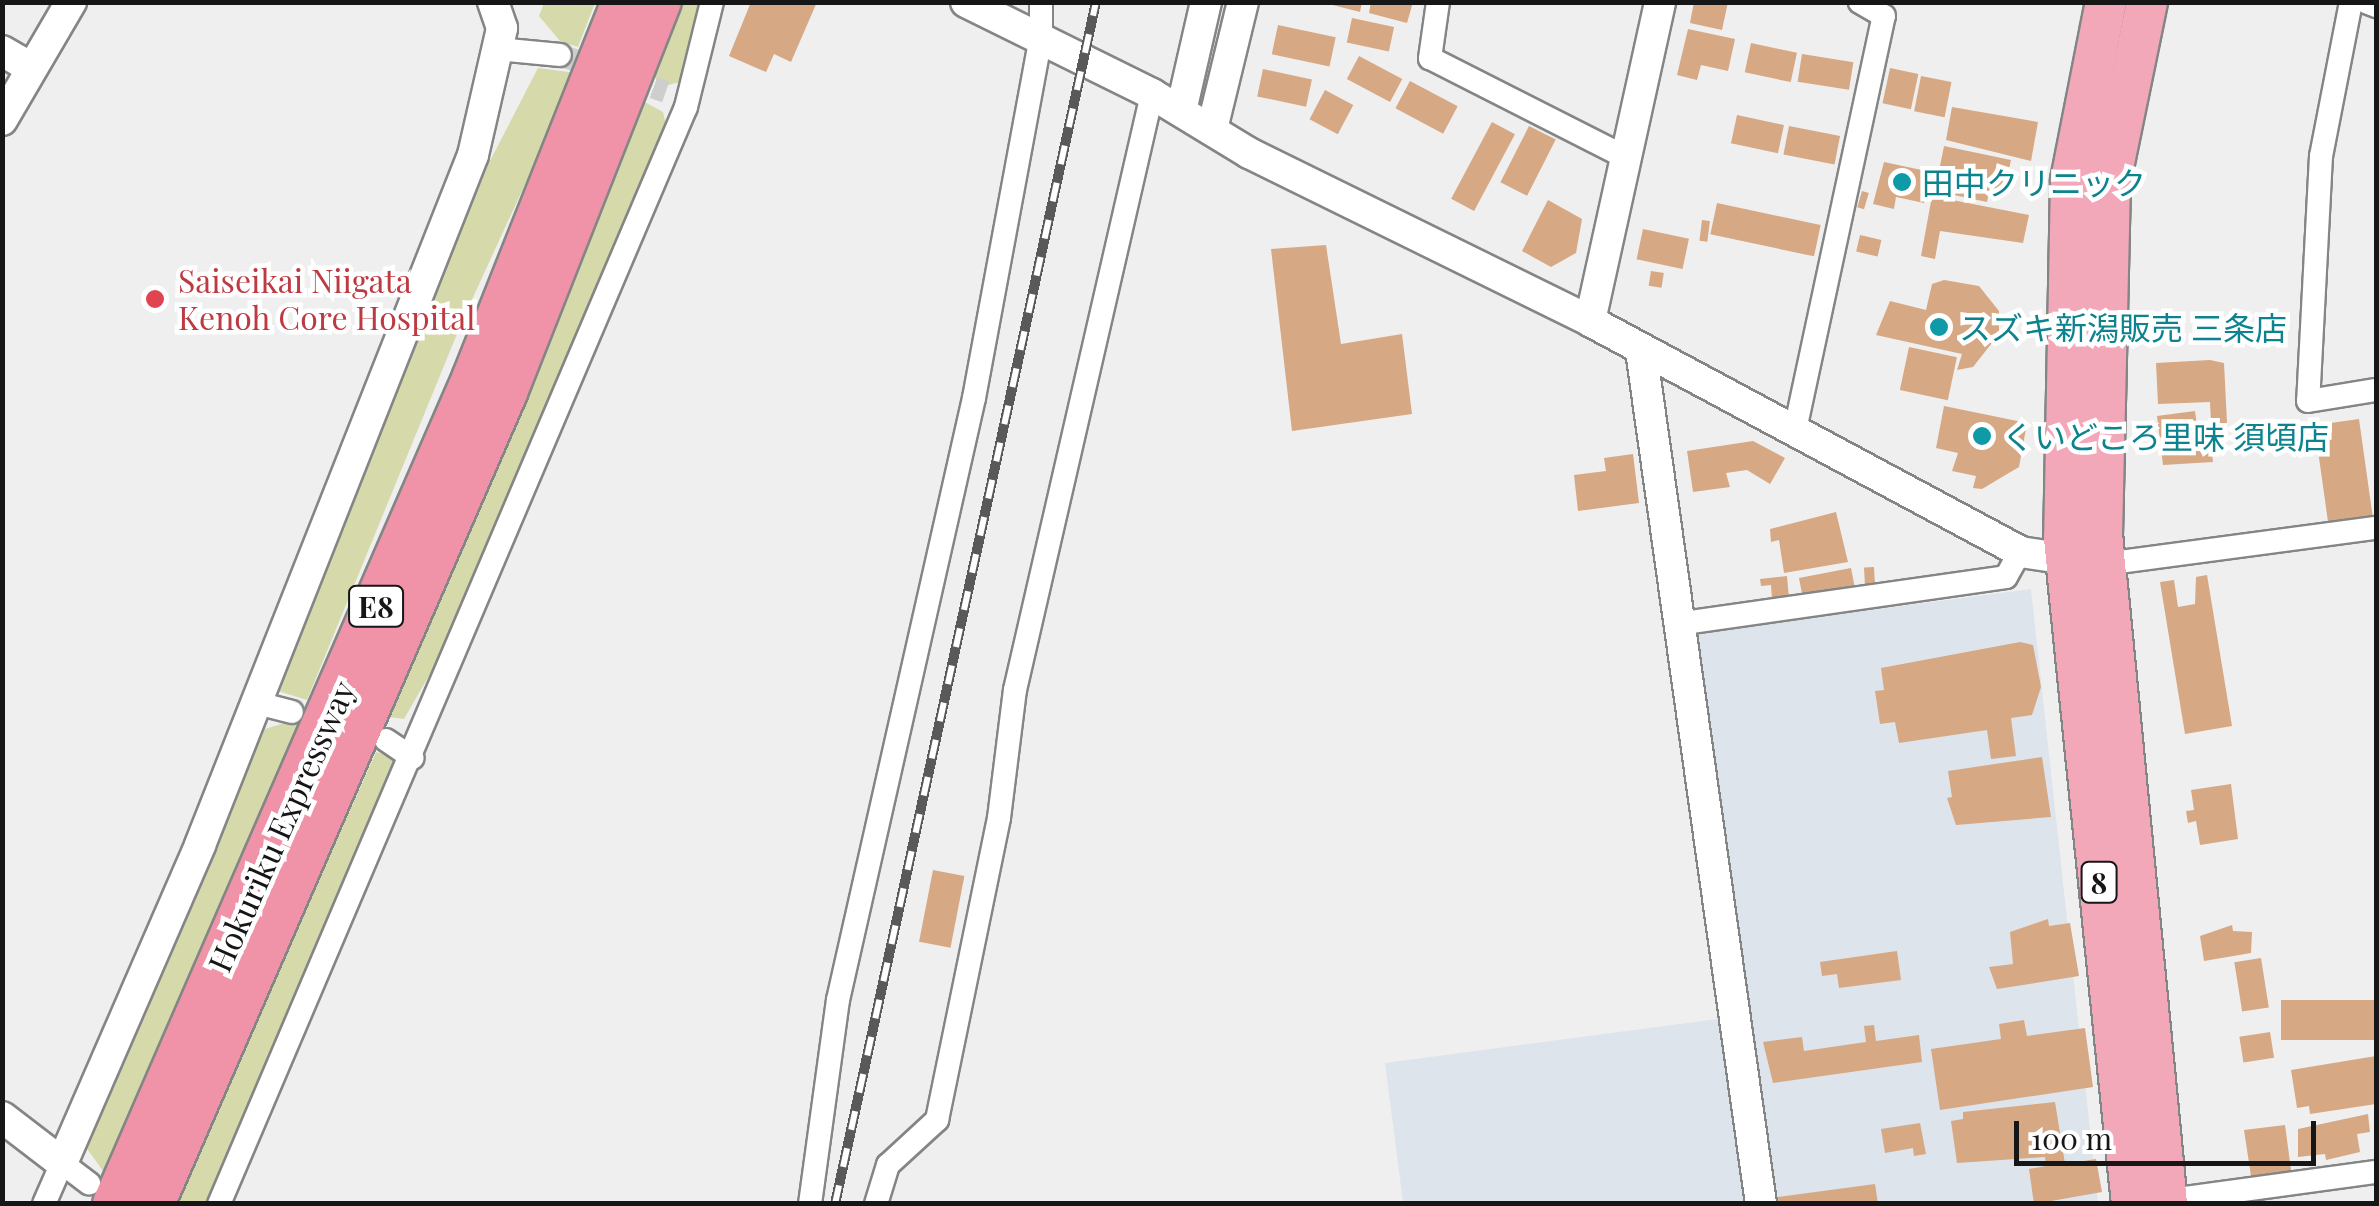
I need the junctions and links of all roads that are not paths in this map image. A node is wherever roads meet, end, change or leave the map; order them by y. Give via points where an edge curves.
1 (70, 2) edge
2 (623, 2) edge
3 (660, 2) edge
4 (712, 2) edge
5 (966, 2) edge
6 (1042, 2) edge
7 (1206, 2) edge
8 (1243, 2) edge
9 (1438, 2) edge
10 (1660, 2) edge
11 (1860, 2) edge
12 (2106, 2) edge
13 (2146, 2) edge
14 (2351, 2) edge
15 (2366, 2) edge
16 (496, 4) edge
17 (2376, 6) edge
18 (1041, 38) junction
19 (498, 48) junction
20 (2, 51) edge
21 (560, 56) tunnel mouth
22 (32, 68) junction
23 (666, 92) tunnel mouth
24 (1152, 94) junction
25 (686, 107) junction
26 (1181, 111) junction
27 (2, 120) edge
28 (1212, 129) junction
29 (1625, 157) junction
30 (1590, 321) junction
31 (1641, 350) junction
32 (2376, 390) edge
33 (1795, 430) junction
34 (2376, 528) edge
35 (2020, 552) junction
36 (2086, 562) junction
37 (1677, 624) junction
38 (254, 702) junction
39 (292, 712) dead end
40 (386, 740) dead end
41 (413, 758) junction
42 (2, 1117) edge
43 (62, 1163) junction
44 (2376, 1172) edge
45 (101, 1193) edge
46 (2152, 1203) edge
47 (44, 1204) edge
48 (153, 1204) edge
49 (219, 1204) edge
50 (810, 1204) edge
51 (876, 1204) edge
52 (1761, 1204) edge

1 - 22 street
2 - 45 highway, Hokuriku Expressway / E8 via 466,397
3 - 48 highway, Hokuriku Expressway / E8 via 506,392
4 - 25 street
5 - 18 street
6 - 18 street
7 - 26 street
8 - 28 street
9 - 29 street via 1430,58
10 - 29 street
11 - 33 street via 1884,16
12 - 36 highway, 8 via 2070,181
13 - 36 highway, 8 via 2110,183
14 - 32 street via 2314,226 2308,400
15 - 17 street
16 - 19 street
18 - 24 street
18 - 50 street via 974,398 838,1000
19 - 21 street
19 - 38 street via 466,173 360,451
20 - 22 street
22 - 27 street
23 - 25 street
24 - 26 street
24 - 51 street via 1015,690 999,818 937,1120 888,1165
25 - 41 street
26 - 28 street
28 - 30 street
29 - 30 street
30 - 31 street
31 - 33 street
31 - 37 street
33 - 35 street
34 - 36 street
35 - 36 street
35 - 37 street via 2006,577
36 - 46 highway, 8
37 - 52 street
38 - 39 street
38 - 43 street via 200,845
40 - 41 street
41 - 49 street
42 - 43 street
43 - 45 street
43 - 47 street
44 - 46 street

